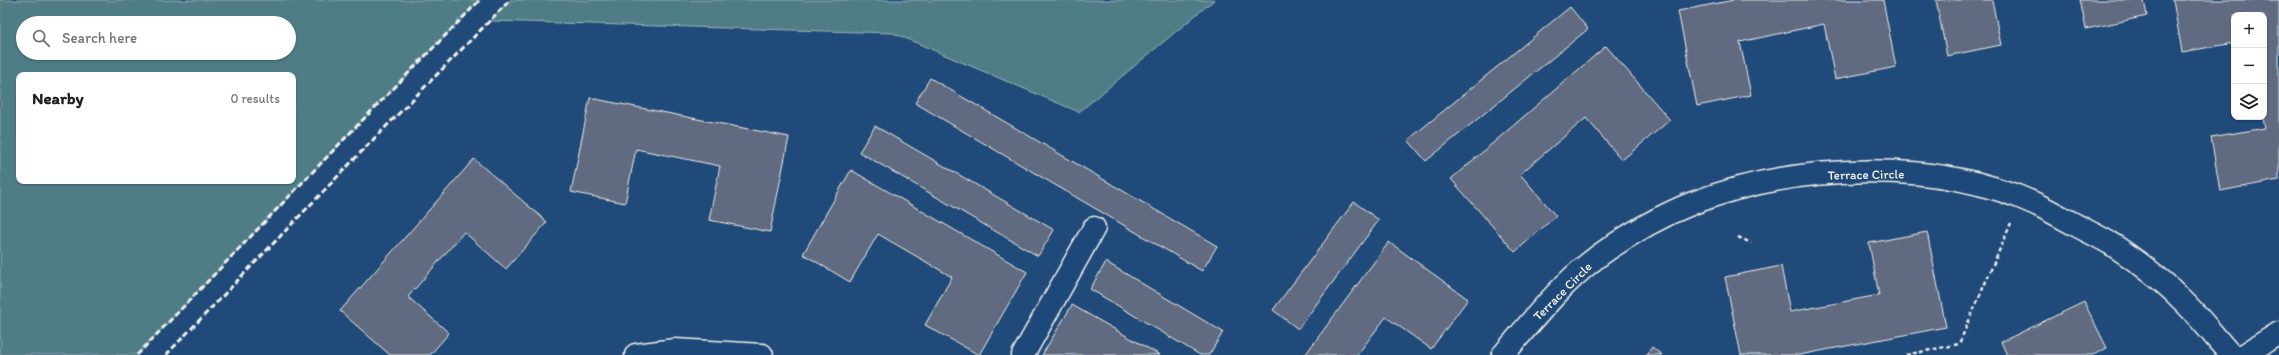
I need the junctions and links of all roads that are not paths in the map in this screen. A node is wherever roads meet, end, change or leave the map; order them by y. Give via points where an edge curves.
1 (1094, 228) dead end
2 (2279, 333) edge
3 (636, 355) edge
4 (762, 355) edge
5 (1022, 355) edge
6 (1503, 355) edge
7 (2231, 355) edge
8 (2244, 355) edge

1 - 5 street
2 - 8 street
3 - 4 street via 675,350
6 - 7 street, Terrace Circle via 1552,297 1596,258 1642,228 1693,203 1768,181 1845,171 1911,173 1962,182 2037,205 2112,244 2179,297

